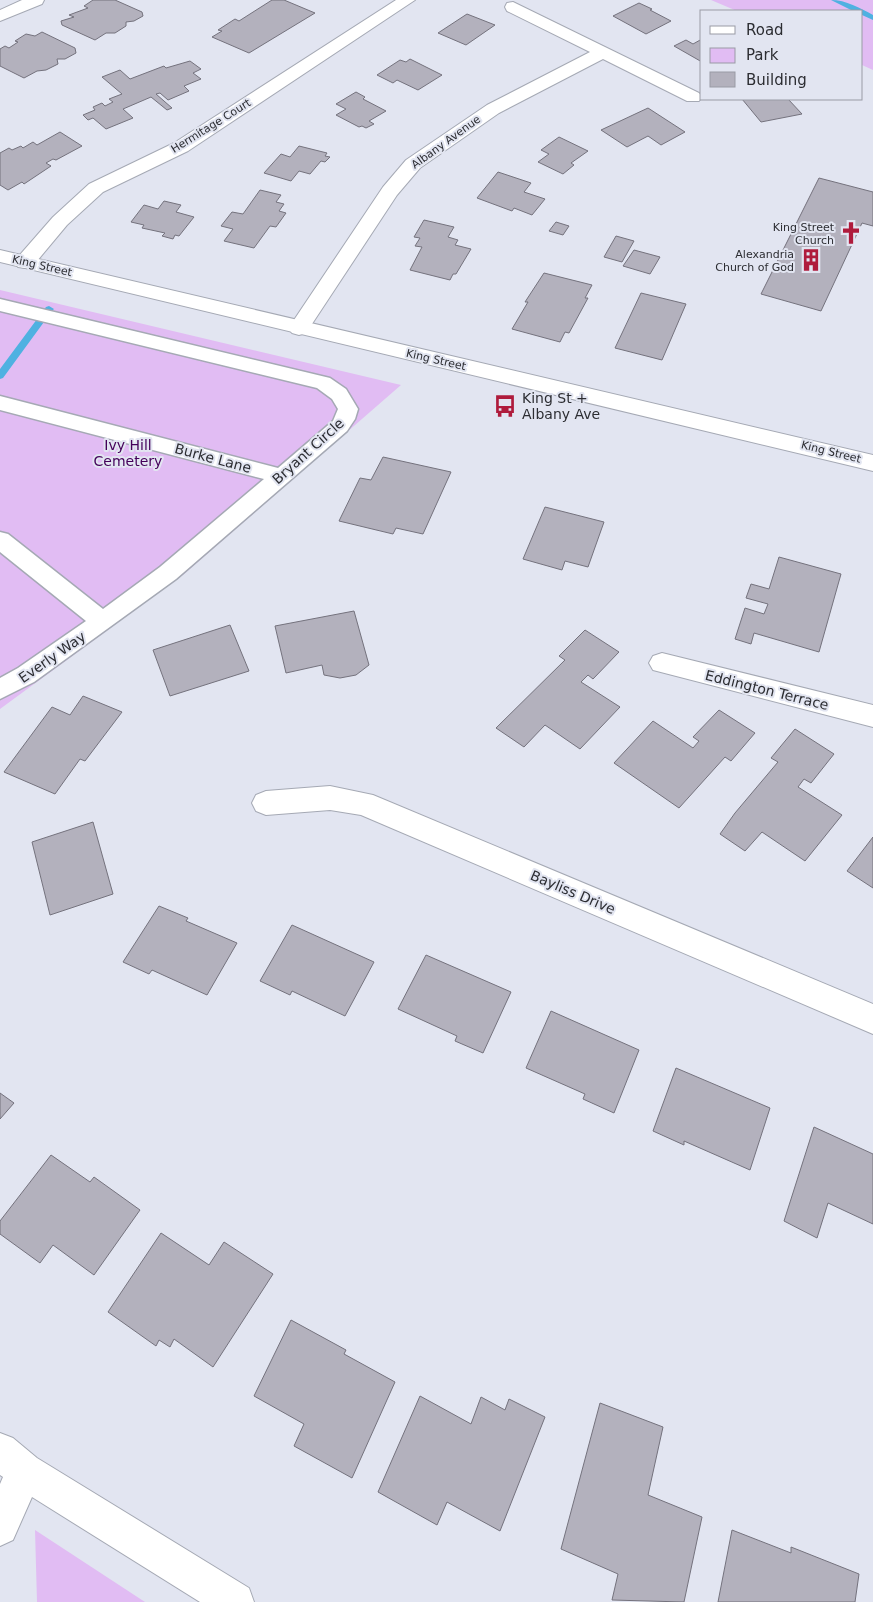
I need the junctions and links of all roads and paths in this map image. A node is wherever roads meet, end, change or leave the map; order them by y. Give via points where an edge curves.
1 (36, 0) edge
2 (407, 0) edge
3 (513, 7) dead end
4 (0, 16) edge
5 (601, 53) junction
6 (693, 97) dead end
7 (0, 256) edge
8 (25, 262) junction
9 (0, 305) edge
10 (299, 328) junction
11 (0, 402) edge
12 (873, 463) edge
13 (281, 476) junction
14 (0, 540) edge
15 (102, 621) junction
16 (662, 663) dead end
17 (0, 689) edge
18 (873, 716) edge
19 (266, 803) dead end
20 (873, 1019) edge
21 (12, 1461) edge
22 (0, 1527) edge
23 (235, 1602) edge

1 - 4 street
2 - 8 street, Hermitage Court via 181,147 96,188 60,221
3 - 5 street
5 - 6 street
5 - 10 street, Albany Avenue via 493,109 413,164 390,191
7 - 8 street, King Street
8 - 10 street, King Street
9 - 13 lane, Bryant Circle via 319,382 332,388 347,406 345,419
10 - 12 street, King Street
11 - 13 lane, Burke Lane
13 - 15 lane, Bryant Circle via 156,584
14 - 15 lane
15 - 17 lane, Everly Way via 26,676
16 - 18 street, Eddington Terrace
19 - 20 street, Bayliss Drive via 330,798 363,802
21 - 22 street
21 - 23 street

